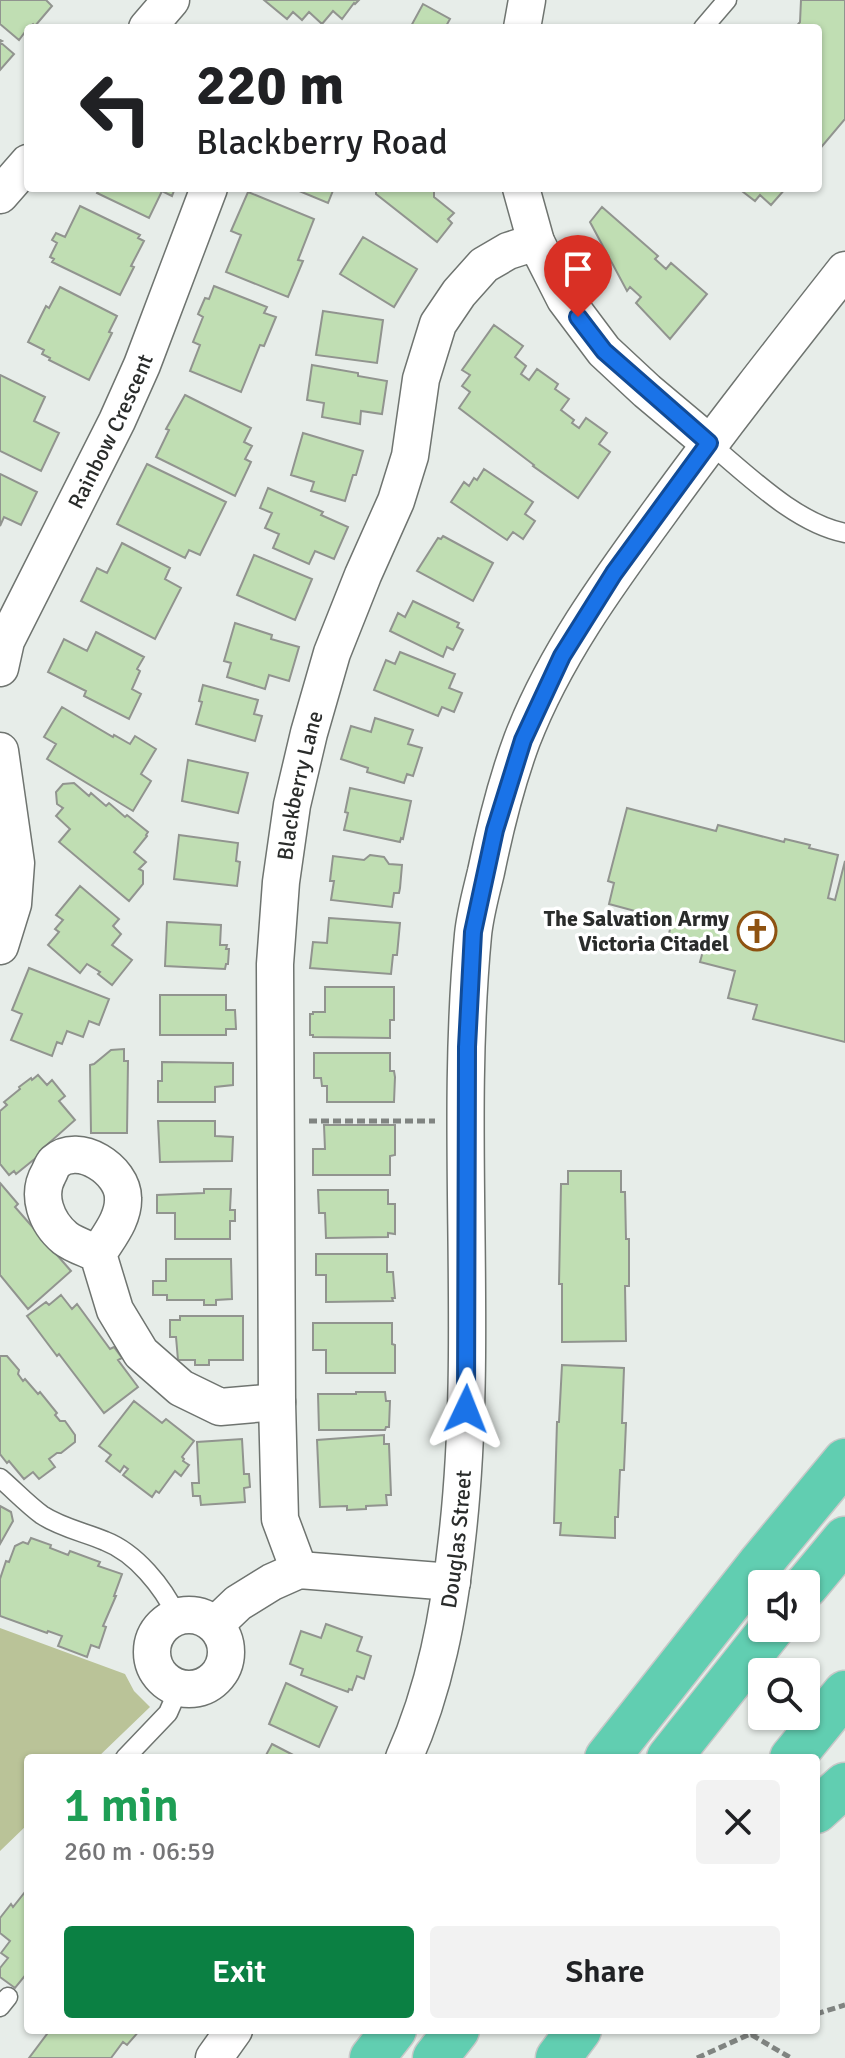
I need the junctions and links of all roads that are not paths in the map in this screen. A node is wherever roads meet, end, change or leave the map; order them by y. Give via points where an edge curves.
1 (527, 0) edge
2 (727, 0) edge
3 (523, 24) edge
4 (706, 24) edge
5 (24, 168) edge
6 (207, 192) edge
7 (522, 192) edge
8 (0, 195) edge
9 (536, 242) junction
10 (845, 270) edge
11 (709, 443) junction
12 (845, 533) edge
13 (0, 668) edge
14 (0, 751) edge
15 (0, 946) edge
16 (98, 1254) dead end
17 (277, 1402) junction
18 (845, 1432) edge
19 (845, 1461) edge
20 (0, 1478) edge
21 (845, 1539) edge
22 (759, 1565) junction
23 (299, 1570) junction
24 (819, 1570) edge
25 (452, 1582) junction
26 (177, 1616) junction
27 (215, 1625) junction
28 (761, 1642) edge
29 (179, 1688) junction
30 (845, 1693) edge
31 (129, 1754) edge
32 (405, 1754) edge
33 (610, 1754) edge
34 (672, 1754) edge
35 (795, 1754) edge
36 (845, 1785) edge
37 (820, 1807) edge
38 (231, 2034) edge
39 (391, 2034) edge
40 (454, 2034) edge
41 (576, 2034) edge
42 (609, 2034) edge
43 (214, 2058) edge
44 (372, 2058) edge
45 (435, 2058) edge
46 (558, 2058) edge
47 (591, 2058) edge

1 - 3 street
2 - 4 lane
5 - 8 street
6 - 13 street, Rainbow Crescent via 142,365 6,641
7 - 9 street
9 - 11 street via 565,299 604,351
9 - 17 street, Blackberry Lane via 484,265 438,324 421,379 401,486 332,653 292,805 275,964
10 - 11 street, Douglas Street
11 - 12 lane via 805,517
11 - 25 street, Douglas Street via 614,573 562,656 523,740 495,830 473,932 466,1076 468,1381
14 - 15 street via 16,863 13,904
16 - 17 street via 115,1310 141,1353 181,1388 220,1407
17 - 23 street, Blackberry Lane via 280,1519
18 - 22 highway
19 - 22 highway
20 - 26 lane via 41,1514 109,1542 140,1564
21 - 24 highway
22 - 33 highway
23 - 25 street
23 - 27 street via 238,1603
25 - 32 street, Douglas Street via 438,1662
26 - 27 street via 203,1617
26 - 29 street via 163,1624 151,1653 164,1681
27 - 29 street via 226,1652 222,1671 195,1690
28 - 34 highway
29 - 31 lane via 168,1713
30 - 35 highway
36 - 37 highway
38 - 43 street
39 - 44 highway
40 - 45 highway
41 - 46 highway
42 - 47 highway

